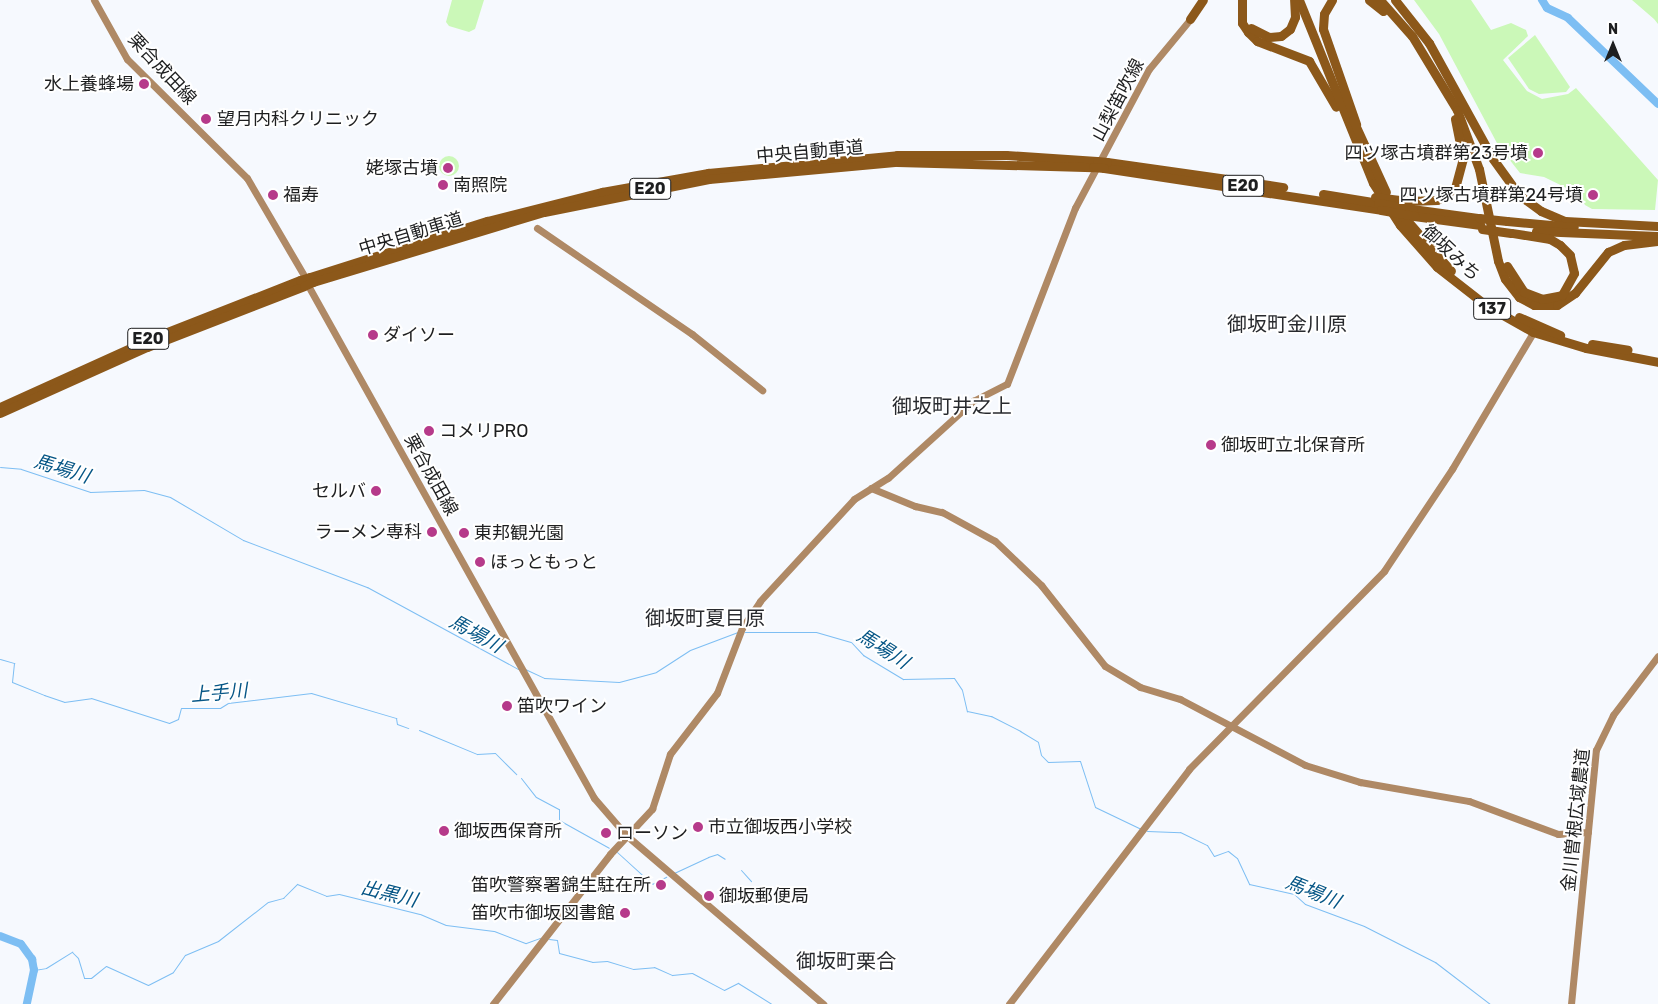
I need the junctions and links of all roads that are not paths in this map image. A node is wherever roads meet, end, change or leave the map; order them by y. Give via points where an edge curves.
1 (94, 0) edge
2 (1203, 0) edge
3 (1208, 0) edge
4 (1242, 0) edge
5 (1247, 0) edge
6 (1294, 0) edge
7 (1299, 0) edge
8 (1306, 0) edge
9 (1332, 0) edge
10 (1370, 0) edge
11 (1380, 0) edge
12 (1387, 0) edge
13 (1395, 0) edge
14 (1190, 19) junction
15 (1412, 36) junction
16 (1429, 43) junction
17 (1454, 87) junction
18 (1444, 90) junction
19 (1357, 141) junction
20 (996, 158) junction
21 (1095, 164) junction
22 (1106, 165) junction
23 (1378, 204) junction
24 (1411, 209) junction
25 (1480, 224) junction
26 (1658, 227) edge
27 (537, 228) dead end
28 (1509, 228) junction
29 (1658, 236) edge
30 (1658, 241) edge
31 (307, 281) junction
32 (1535, 329) junction
33 (1658, 356) edge
34 (1658, 362) edge
35 (762, 390) dead end
36 (0, 407) edge
37 (0, 413) edge
38 (871, 488) junction
39 (1658, 656) edge
40 (1232, 725) junction
41 (1588, 832) junction
42 (626, 835) junction
43 (493, 1004) edge
44 (823, 1004) edge
45 (1009, 1004) edge
46 (1571, 1004) edge

1 - 31 street, 栗合成田線 via 127,59 251,184
2 - 14 highway
3 - 14 street, 山梨笛吹線
4 - 19 highway via 1242,23 1248,32 1257,41 1298,54 1318,71
5 - 6 highway via 1244,16 1249,26 1269,38 1290,29 1295,17
7 - 19 highway, 御坂みち / 137
8 - 19 highway, 御坂みち / 137
9 - 19 highway via 1324,14 1323,29
10 - 15 highway
11 - 15 highway
12 - 16 highway
13 - 16 highway
14 - 38 street, 山梨笛吹線 via 1150,69 1068,224 1007,384 973,401 930,443
15 - 18 highway
16 - 17 highway
17 - 26 highway via 1502,174 1530,204 1565,221
17 - 28 highway via 1481,158 1509,274 1524,292 1534,298 1562,295 1574,273 1570,255 1550,239
18 - 24 highway via 1462,142 1461,175 1455,188 1444,197
18 - 30 highway via 1466,131 1477,161 1501,269 1519,297 1534,305 1557,305 1575,293 1608,252 1624,245
19 - 32 highway, 御坂みち / 137 via 1373,182 1418,247 1469,293
20 - 21 highway, 中央自動車道 / E20 via 1012,163
20 - 21 highway, 中央自動車道 / E20 via 1006,155
20 - 31 highway, 中央自動車道 / E20 via 828,166 656,188 488,227
21 - 22 highway, 中央自動車道 / E20, bridge
22 - 23 highway, 中央自動車道 / E20
22 - 23 highway, 中央自動車道 / E20
23 - 24 highway, 中央自動車道 / E20, bridge
23 - 24 highway, bridge
24 - 25 highway, 中央自動車道 / E20
24 - 25 highway, 中央自動車道 / E20 via 1447,221
25 - 28 highway, 中央自動車道 / E20, bridge
26 - 28 highway, 中央自動車道 / E20
27 - 35 street via 692,334
28 - 29 highway, 中央自動車道 / E20
31 - 36 highway, 中央自動車道 / E20 via 152,338
31 - 37 highway, 中央自動車道 / E20 via 147,347
31 - 42 street, 栗合成田線 via 594,798
32 - 33 highway, 御坂みち / 137
32 - 34 highway, 御坂みち / 137 via 1586,348
32 - 40 street via 1452,469 1384,571
38 - 40 street via 915,506 942,512 995,541 1041,585 1106,666 1140,687 1180,699
38 - 42 street, 山梨笛吹線 via 842,510 818,542 760,601 741,631 717,693 670,754 652,809
39 - 41 street, 金川曽根広域農道 via 1615,711 1598,742
40 - 41 street via 1305,765 1360,782 1469,801 1558,834
40 - 45 street via 1142,828
41 - 46 street, 金川曽根広域農道
42 - 43 street, 山梨笛吹線
42 - 44 street, 栗合成田線

